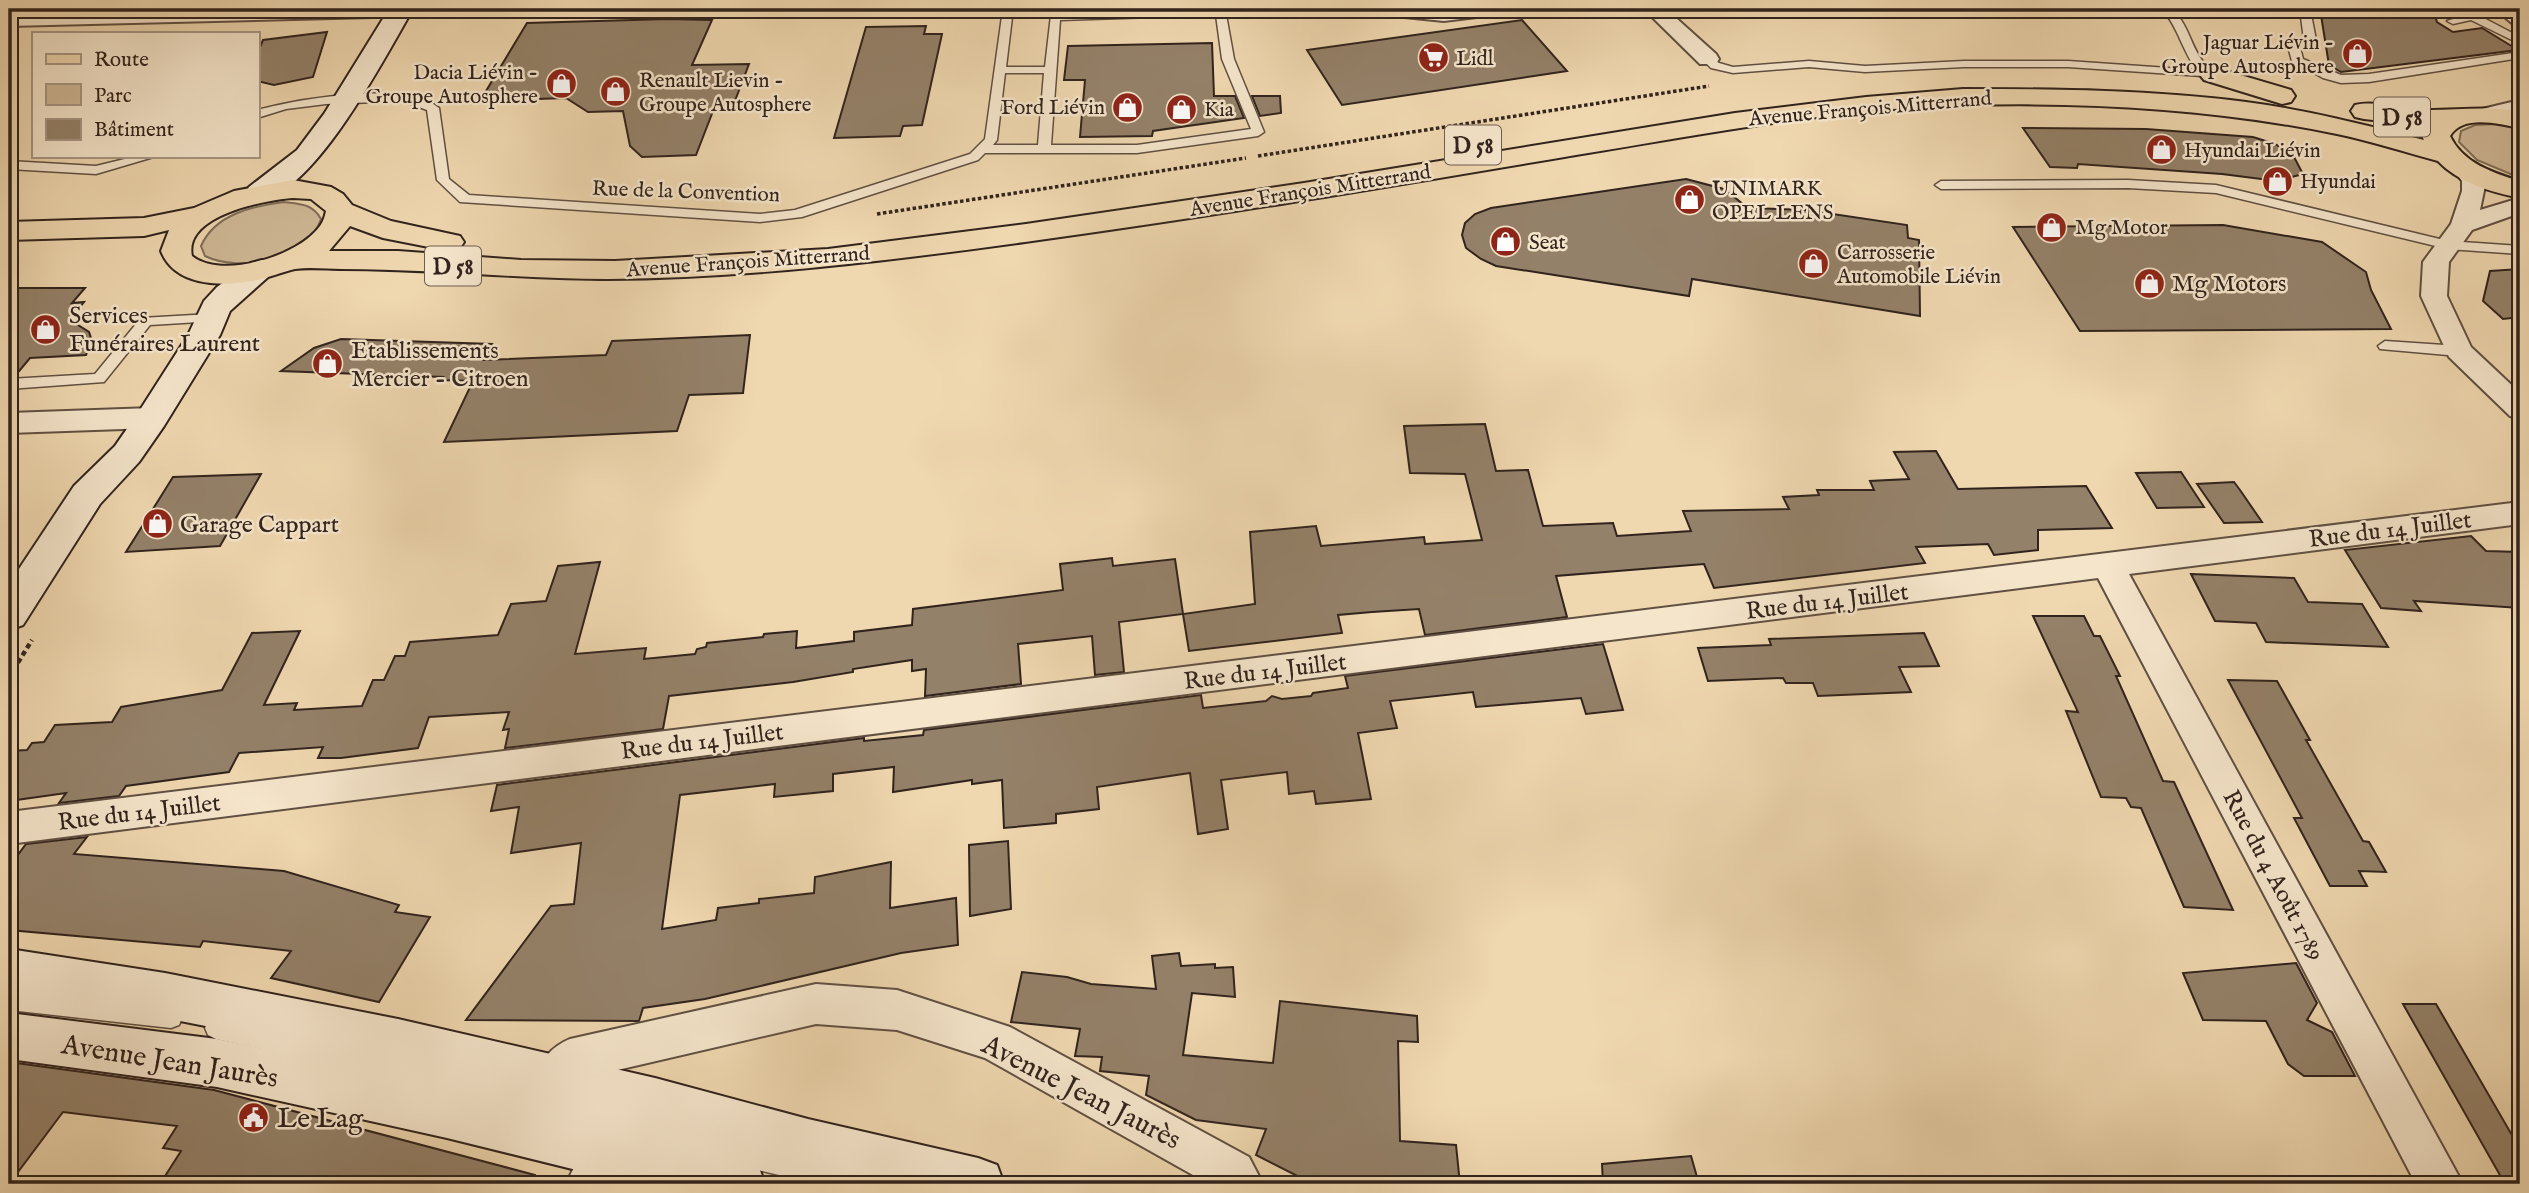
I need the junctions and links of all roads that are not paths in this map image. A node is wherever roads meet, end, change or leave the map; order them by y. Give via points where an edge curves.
1 (401, 9) edge
2 (453, 9) edge
3 (1008, 9) edge
4 (1384, 9) edge
5 (1493, 9) edge
6 (1654, 9) edge
7 (2133, 9) edge
8 (2305, 9) edge
9 (2168, 10) edge
10 (1220, 11) edge
11 (2467, 12) edge
12 (2512, 14) edge
13 (9, 20) edge
14 (2453, 21) dead end
15 (2520, 41) edge
16 (2520, 55) edge
17 (1708, 59) joint
18 (1050, 70) junction
19 (1000, 71) junction
20 (2213, 75) junction
21 (346, 101) junction
22 (2297, 101) junction
23 (2520, 107) edge
24 (259, 113) edge
25 (2486, 116) junction
26 (2458, 117) junction
27 (2520, 120) edge
28 (982, 149) junction
29 (1044, 149) junction
30 (307, 156) junction
31 (143, 158) edge
32 (2456, 161) junction
33 (9, 165) edge
34 (1941, 185) dead end
35 (2520, 190) edge
36 (259, 193) junction
37 (330, 202) junction
38 (2520, 205) edge
39 (206, 214) junction
40 (9, 231) edge
41 (2455, 235) junction
42 (2520, 250) edge
43 (9, 253) edge
44 (177, 259) junction
45 (276, 265) junction
46 (205, 273) junction
47 (213, 313) junction
48 (2385, 346) dead end
49 (2459, 351) junction
50 (9, 384) edge
51 (2520, 409) edge
52 (152, 418) junction
53 (9, 423) edge
54 (2520, 513) edge
55 (2108, 565) junction
56 (19, 582) edge
57 (9, 614) edge
58 (9, 828) edge
59 (9, 971) edge
60 (9, 1000) edge
61 (9, 1036) edge
62 (554, 1081) junction
63 (597, 1167) edge
64 (912, 1169) junction
65 (739, 1184) edge
66 (978, 1184) edge
67 (1240, 1184) edge
68 (2440, 1184) edge

1 - 2 street
1 - 13 street
1 - 21 main road
3 - 19 lane
4 - 5 street via 1444,15
6 - 17 street
7 - 9 lane
8 - 16 lane via 2310,40 2308,44 2293,43 2298,61 2341,79
9 - 20 lane via 2194,62
10 - 18 lane via 1055,16
10 - 29 lane via 1228,59 1258,132 1137,149
11 - 12 lane
11 - 14 lane
11 - 15 lane
17 - 20 lane via 1715,66 1733,70 1809,64 1865,69 2068,64
18 - 19 lane
18 - 29 lane
19 - 28 lane via 991,140
20 - 22 main road
21 - 24 lane via 326,100
21 - 28 lane, Rue de la Convention via 404,97 433,108 443,180 466,199 760,218 797,214 974,158
21 - 30 main road
22 - 26 main road, Avenue François Mitterrand / D 58 via 2389,116
22 - 37 main road, Avenue François Mitterrand / D 58 via 2162,86 2014,80 1846,89 1711,106 1154,196 922,228 778,242 651,248 454,243 367,225
23 - 25 street
25 - 26 main road, Avenue François Mitterrand
25 - 27 main road, Avenue François Mitterrand
26 - 32 main road via 2439,128 2436,136
28 - 29 lane
30 - 36 main road
30 - 37 main road via 312,184
31 - 33 lane via 96,170
32 - 35 main road, Avenue François Mitterrand via 2489,180
32 - 41 street via 2474,181 2474,191
32 - 45 main road, Avenue François Mitterrand / D 58 via 2343,127 2246,110 2084,97 1963,97 1735,121 1291,194 828,258 615,270 354,259
34 - 41 lane via 2128,184 2216,189
36 - 37 main road via 293,189
36 - 39 main road
37 - 45 main road via 338,225 326,240
38 - 41 street
39 - 40 main road via 144,227
39 - 44 main road via 177,242
41 - 42 lane
41 - 49 street via 2436,262 2434,296
43 - 44 main road via 126,252
44 - 46 main road
45 - 46 main road, Avenue François Mitterrand via 232,274
45 - 47 main road
46 - 47 main road
47 - 50 lane via 146,321 99,379
47 - 52 main road
48 - 49 lane
49 - 51 street
52 - 53 street
52 - 56 main road
54 - 55 street, Rue du 14 Juillet
55 - 58 street, Rue du 14 Juillet
55 - 68 street, Rue du 4 Août 1789
56 - 57 main road
59 - 62 main road via 242,1009
60 - 64 lane via 174,1018 837,1177
61 - 63 main road, Avenue Jean Jaurès via 197,1059
62 - 64 main road
62 - 67 street, Avenue Jean Jaurès via 570,1060 816,1004 897,1010 995,1041 1201,1153 1233,1173
63 - 65 main road, Avenue Jean Jaurès
64 - 66 main road

